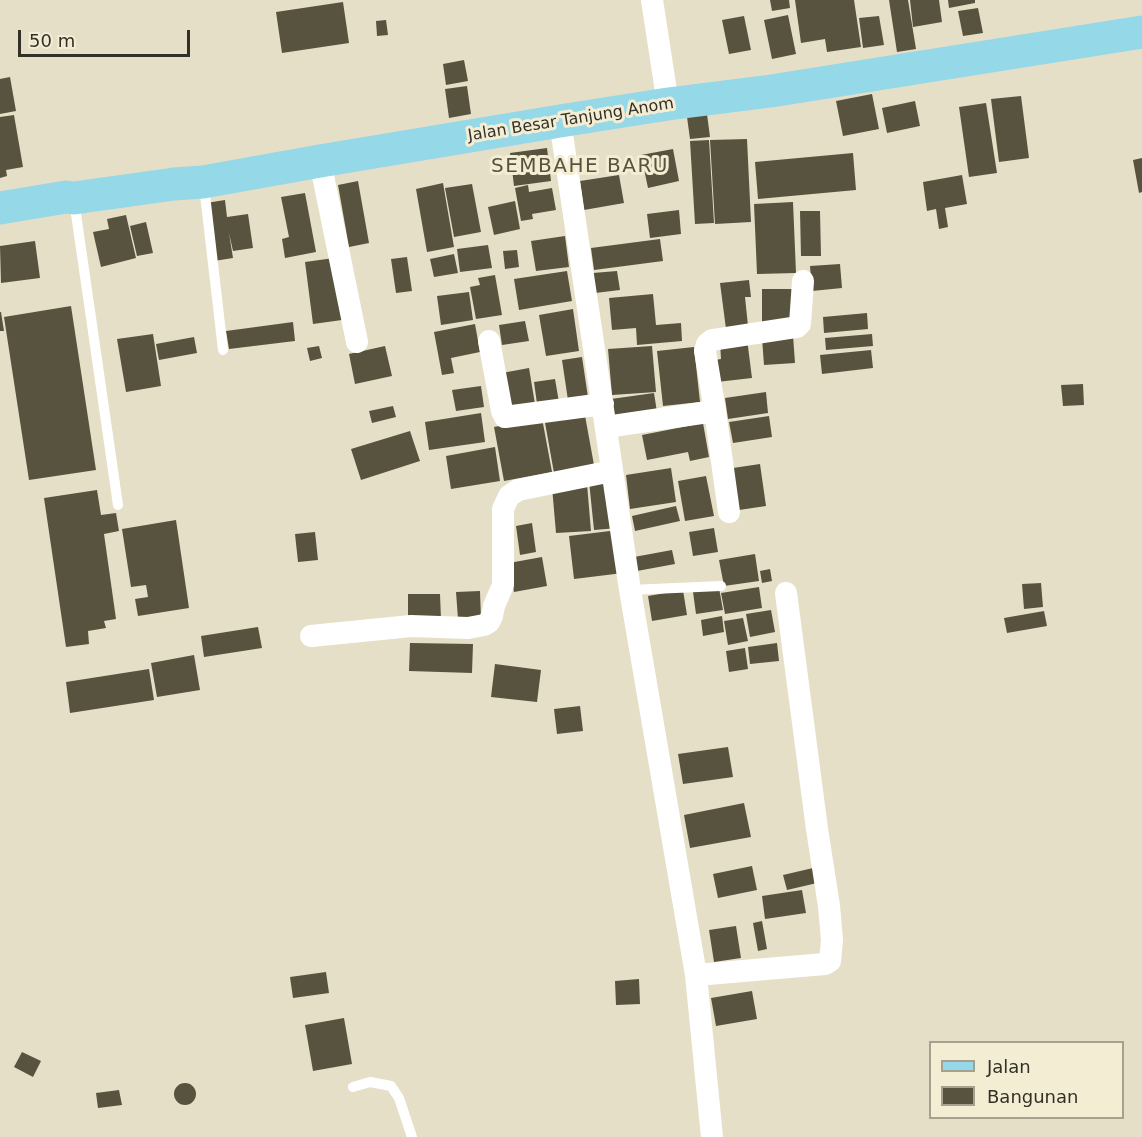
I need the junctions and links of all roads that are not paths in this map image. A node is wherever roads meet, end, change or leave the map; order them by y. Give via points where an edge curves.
1 (652, 0) edge
2 (1142, 32) edge
3 (668, 104) junction
4 (560, 121) junction
5 (320, 161) junction
6 (203, 182) junction
7 (74, 198) junction
8 (0, 208) edge
9 (803, 280) dead end
10 (489, 340) dead end
11 (357, 342) dead end
12 (223, 350) dead end
13 (603, 404) junction
14 (716, 411) junction
15 (606, 427) junction
16 (612, 471) junction
17 (118, 506) dead end
18 (729, 512) dead end
19 (721, 586) dead end
20 (630, 590) junction
21 (786, 592) dead end
22 (311, 636) dead end
23 (696, 975) junction
24 (353, 1086) dead end
25 (411, 1137) edge
26 (712, 1137) edge

1 - 3 street
2 - 3 main road, Jalan Besar Tanjung Anom
3 - 4 main road, Jalan Besar Tanjung Anom
4 - 5 main road, Jalan Besar Tanjung Anom
4 - 13 street
5 - 6 main road, Jalan Besar Tanjung Anom
5 - 11 street
6 - 7 main road, Jalan Besar Tanjung Anom
6 - 12 lane
7 - 8 main road, Jalan Besar Tanjung Anom
7 - 17 lane
9 - 14 street via 797,327 711,340 707,344
10 - 13 street via 505,417
13 - 15 street
14 - 15 street
14 - 18 street
15 - 16 street
16 - 20 street
16 - 22 street via 518,490 510,496 503,508 503,585 492,616 484,625 411,626
19 - 20 lane
20 - 23 street
21 - 23 street via 829,906 832,955 825,964
23 - 26 street
24 - 25 lane via 370,1082 391,1086 399,1098

